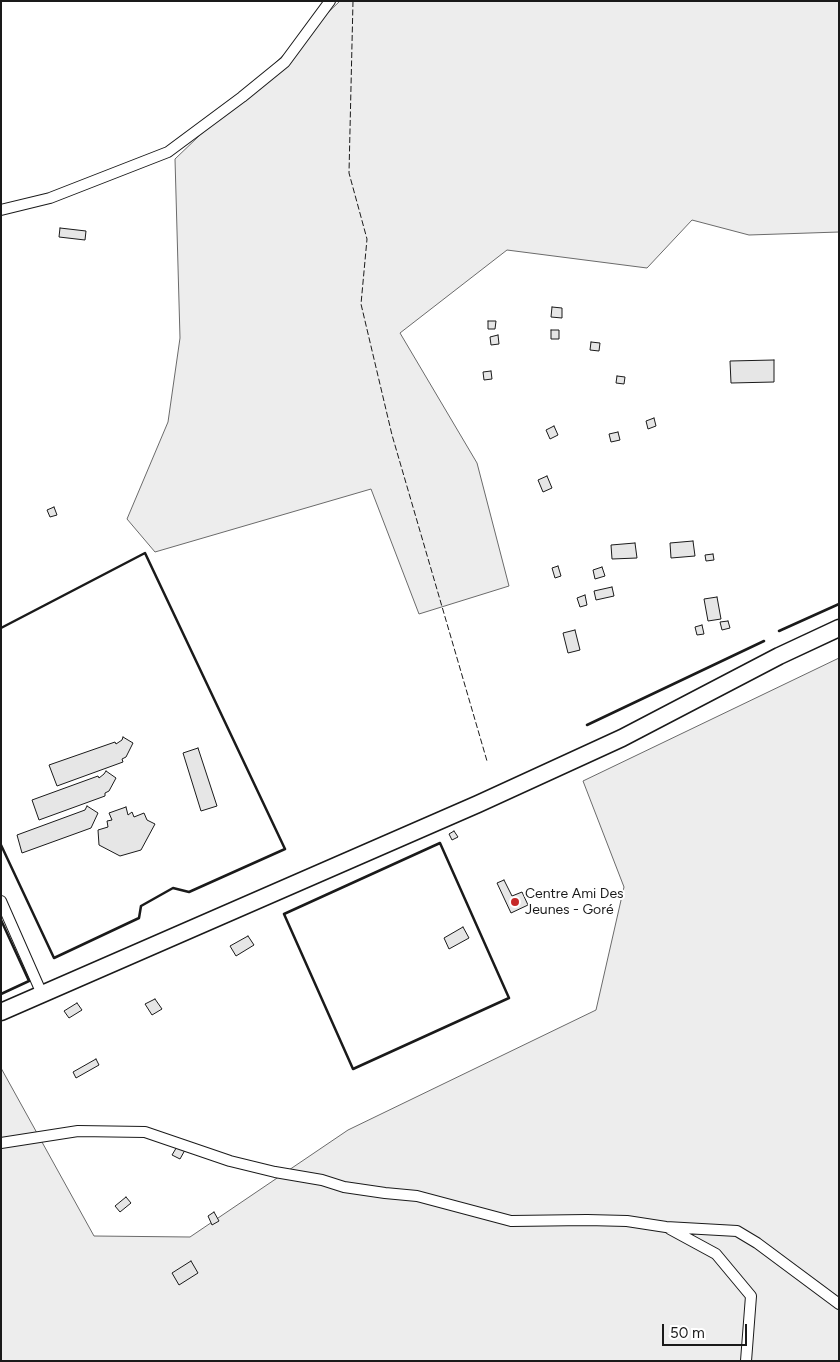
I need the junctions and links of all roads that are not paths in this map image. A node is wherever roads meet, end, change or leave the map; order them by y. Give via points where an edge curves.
1 (330, 1) edge
2 (1, 210) edge
3 (839, 628) edge
4 (1, 901) edge
5 (42, 994) junction
6 (1, 1012) edge
7 (1, 1143) edge
8 (666, 1227) junction
9 (839, 1304) edge
10 (746, 1361) edge

1 - 2 street via 285,62 168,152 50,198
3 - 5 main road via 622,738
4 - 5 street
5 - 6 main road
7 - 8 street via 78,1131 145,1132 230,1161 275,1172 344,1187 417,1196 511,1221 627,1221
8 - 9 street via 737,1231 757,1242
8 - 10 street via 716,1254 751,1296

